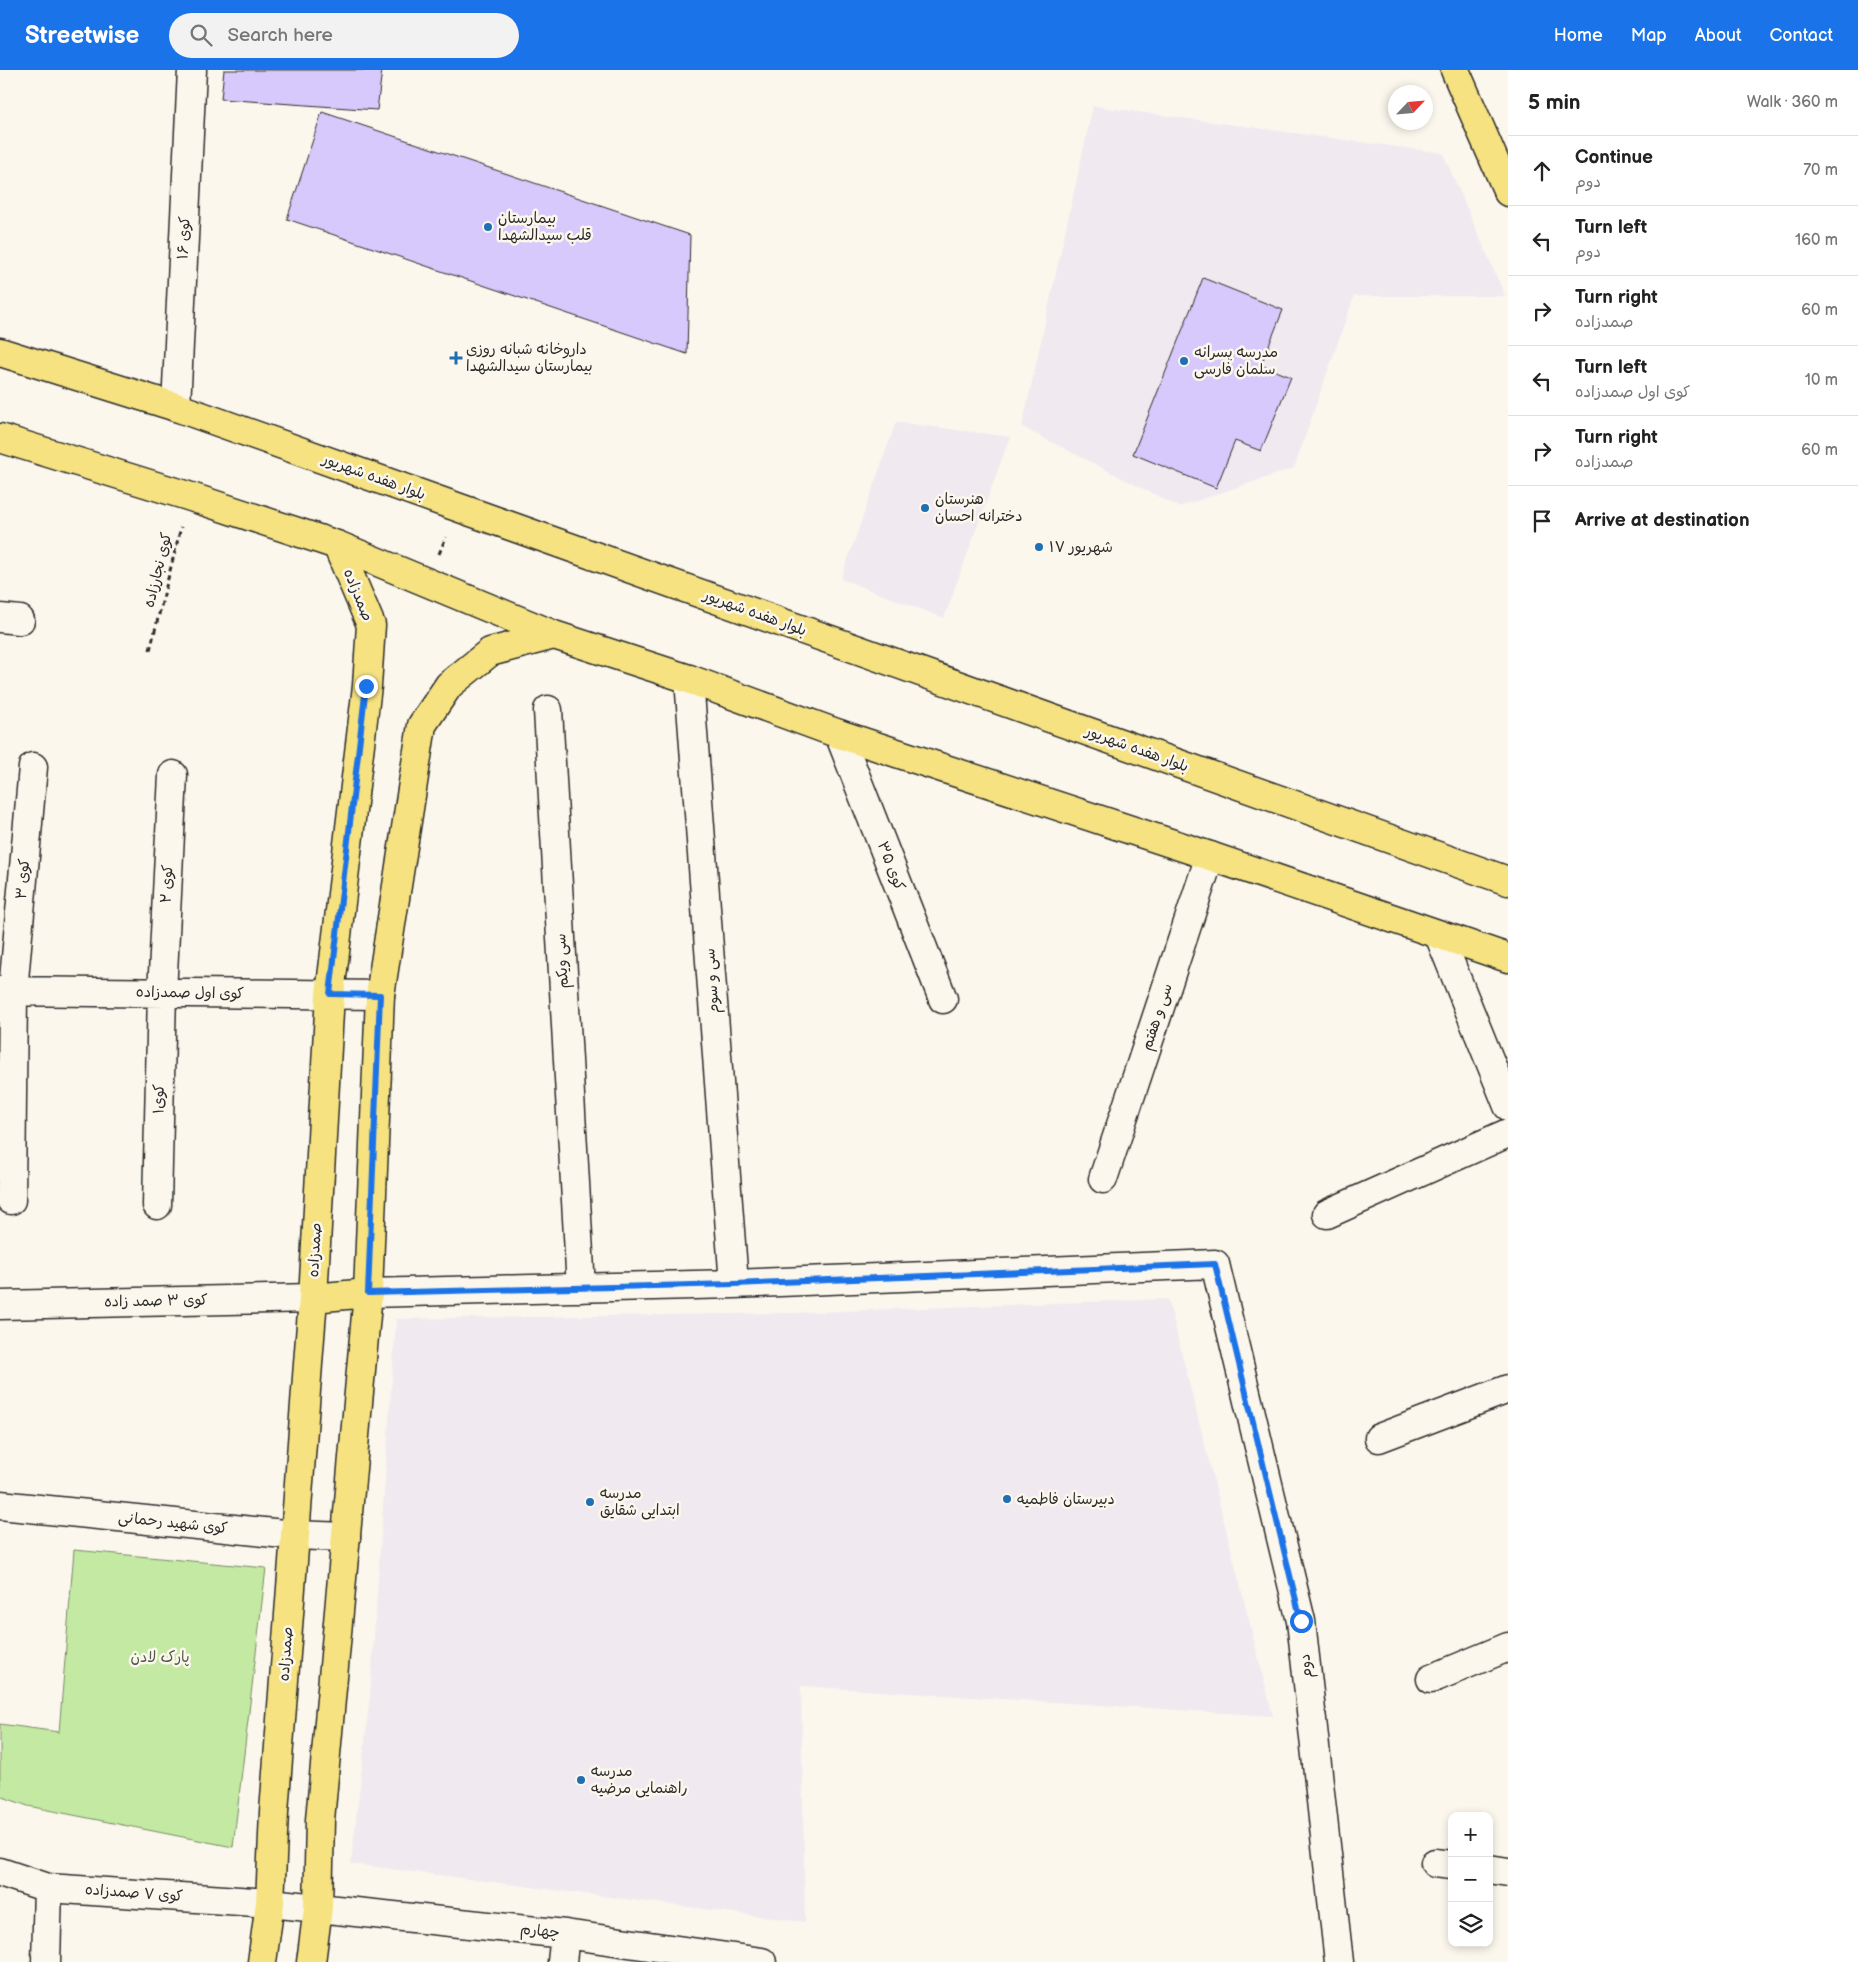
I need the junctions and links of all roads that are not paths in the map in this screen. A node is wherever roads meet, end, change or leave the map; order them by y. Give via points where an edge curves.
1 (192, 70) edge
2 (1455, 70) edge
3 (1508, 192) edge
4 (0, 352) edge
5 (176, 406) junction
6 (0, 438) edge
7 (337, 545) junction
8 (554, 635) junction
9 (689, 679) junction
10 (548, 710) dead end
11 (839, 734) junction
12 (33, 768) dead end
13 (173, 775) dead end
14 (1210, 856) junction
15 (1508, 881) edge
16 (1438, 935) junction
17 (1508, 958) edge
18 (7, 991) edge
19 (162, 993) junction
20 (330, 994) junction
21 (380, 995) junction
22 (943, 998) dead end
23 (1508, 1106) edge
24 (1508, 1133) edge
25 (1103, 1179) dead end
26 (11, 1200) dead end
27 (157, 1205) dead end
28 (1327, 1214) dead end
29 (734, 1284) junction
30 (581, 1288) junction
31 (368, 1293) junction
32 (313, 1298) junction
33 (0, 1305) edge
34 (1508, 1389) edge
35 (1379, 1438) dead end
36 (0, 1506) edge
37 (294, 1535) junction
38 (346, 1537) junction
39 (1508, 1647) edge
40 (1431, 1679) dead end
41 (1493, 1870) edge
42 (0, 1872) edge
43 (1508, 1872) edge
44 (48, 1888) junction
45 (270, 1903) junction
46 (318, 1908) junction
47 (565, 1934) junction
48 (46, 1962) edge
49 (262, 1962) edge
50 (311, 1962) edge
51 (562, 1962) edge
52 (762, 1962) edge
53 (1339, 1962) edge

1 - 5 street, کوی ۱۶
2 - 3 main road
4 - 5 main road, بلوار هفده شهریور
5 - 15 main road, بلوار هفده شهریور
6 - 7 main road
7 - 8 main road
7 - 20 main road, صمدزاده via 371,625
8 - 9 main road
8 - 21 main road via 490,652 449,685 422,725
9 - 11 main road
9 - 29 street, سی و سوم
10 - 30 street, سی ویکم
11 - 14 main road
11 - 22 street, کوی ۳۵
12 - 18 street, کوی ۳
13 - 19 street, کوی ۲
14 - 16 main road
14 - 25 street, سی و هفتم
16 - 17 main road
16 - 23 street
18 - 19 street, کوی اول صمدزاده
18 - 26 street, کوی ۳
19 - 20 street, کوی اول صمدزاده
19 - 27 street, کوی۱
20 - 21 street, کوی اول صمدزاده
20 - 32 main road, صمدزاده
21 - 31 main road
24 - 28 street
29 - 30 street, دوم
29 - 53 street, دوم via 1215,1264 1301,1621
30 - 31 street, دوم
31 - 32 main road
31 - 38 main road
32 - 33 street, کوی ۳ صمد زاده
32 - 37 main road, صمدزاده
34 - 35 street
36 - 37 street, کوی شهید رحمانی
37 - 38 street, کوی شهید رحمانی
37 - 45 main road, صمدزاده
38 - 46 main road via 320,1820
39 - 40 street
41 - 43 street
42 - 44 street, کوی ۷ صمدزاده
44 - 45 street, کوی ۷ صمدزاده
44 - 48 street
45 - 46 street, کوی ۷ صمدزاده
45 - 49 main road, صمدزاده
46 - 47 street, چهارم
46 - 50 main road
47 - 51 street
47 - 52 street, چهارم

